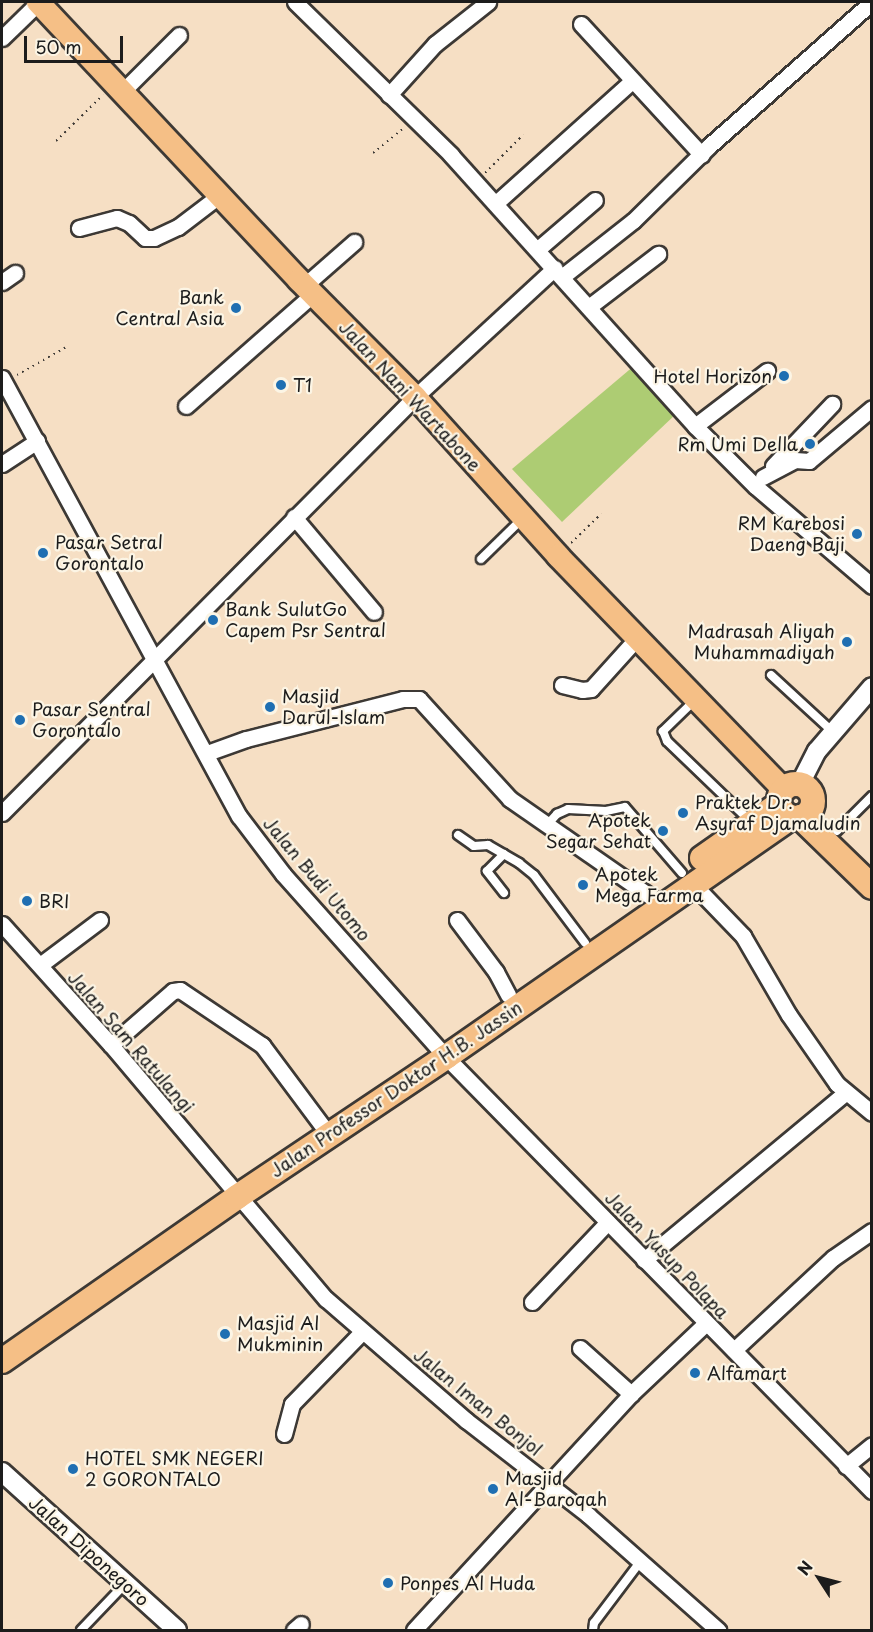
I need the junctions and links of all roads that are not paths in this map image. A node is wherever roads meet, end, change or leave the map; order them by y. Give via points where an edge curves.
1 (39, 2) edge
2 (488, 2) edge
3 (872, 2) edge
4 (301, 4) edge
5 (581, 24) dead end
6 (179, 35) dead end
7 (2, 38) edge
8 (632, 81) junction
9 (117, 88) junction
10 (389, 95) junction
11 (702, 155) junction
12 (220, 195) junction
13 (595, 200) dead end
14 (496, 203) junction
15 (79, 228) dead end
16 (354, 242) dead end
17 (538, 249) junction
18 (658, 254) dead end
19 (559, 272) junction
20 (15, 273) dead end
21 (2, 282) edge
22 (309, 290) junction
23 (590, 306) junction
24 (767, 371) dead end
25 (3, 380) edge
26 (415, 397) junction
27 (832, 404) dead end
28 (186, 406) dead end
29 (872, 408) edge
30 (695, 426) junction
31 (37, 441) junction
32 (2, 464) edge
33 (759, 482) junction
34 (294, 517) junction
35 (524, 518) junction
36 (481, 559) dead end
37 (872, 586) edge
38 (374, 612) dead end
39 (638, 638) junction
40 (154, 658) junction
41 (771, 675) dead end
42 (562, 685) dead end
43 (872, 687) edge
44 (696, 699) junction
45 (833, 732) junction
46 (207, 753) junction
47 (872, 796) edge
48 (794, 803) junction
49 (2, 813) edge
50 (751, 822) junction
51 (547, 826) junction
52 (837, 831) junction
53 (458, 835) dead end
54 (504, 854) junction
55 (872, 865) edge
56 (687, 878) junction
57 (872, 887) edge
58 (504, 893) dead end
59 (651, 897) junction
60 (100, 920) dead end
61 (457, 920) dead end
62 (2, 924) edge
63 (589, 945) junction
64 (40, 965) junction
65 (508, 995) junction
66 (111, 1045) junction
67 (441, 1052) junction
68 (845, 1092) junction
69 (872, 1113) edge
70 (325, 1130) junction
71 (233, 1192) junction
72 (608, 1222) junction
73 (872, 1231) edge
74 (644, 1260) junction
75 (76, 1301) junction
76 (532, 1302) dead end
77 (706, 1323) junction
78 (362, 1332) junction
79 (2, 1347) edge
80 (580, 1348) dead end
81 (734, 1350) junction
82 (2, 1361) edge
83 (631, 1394) junction
84 (285, 1434) dead end
85 (872, 1445) edge
86 (846, 1466) junction
87 (3, 1477) edge
88 (548, 1483) junction
89 (872, 1491) edge
90 (640, 1562) junction
91 (125, 1584) junction
92 (81, 1630) edge
93 (177, 1630) edge
94 (414, 1630) edge
95 (593, 1630) edge
96 (718, 1630) edge

1 - 7 street
1 - 9 main road, Jalan Nani Wartabone
2 - 10 street via 435,44
3 - 11 street
4 - 10 street
5 - 8 street
6 - 9 street
8 - 11 street
8 - 14 street
9 - 12 main road, Jalan Nani Wartabone
10 - 14 street
11 - 19 street via 633,221
12 - 15 street via 178,227 154,238 145,238 129,223 117,219
12 - 22 main road, Jalan Nani Wartabone
13 - 17 street
14 - 17 street
16 - 22 street
17 - 19 street
18 - 23 street
19 - 23 street
19 - 26 street
20 - 21 street
22 - 26 main road, Jalan Nani Wartabone
22 - 28 street
23 - 30 street
24 - 30 street
25 - 31 street, Jalan Budi Utomo
26 - 34 street
26 - 35 main road, Jalan Nani Wartabone
27 - 33 street
29 - 33 street via 809,461 795,460
30 - 33 street
31 - 32 street
31 - 40 street, Jalan Budi Utomo
33 - 37 street
34 - 38 street
34 - 40 street
35 - 36 lane
35 - 39 main road, Jalan Nani Wartabone
39 - 42 street via 591,688
39 - 44 main road, Jalan Nani Wartabone
40 - 46 street, Jalan Budi Utomo
40 - 49 street
41 - 45 lane
43 - 45 street
44 - 48 main road, Jalan Nani Wartabone
44 - 50 lane via 663,731 668,741
45 - 48 street via 807,767
46 - 51 street via 246,739 419,699 510,799
46 - 67 street, Jalan Budi Utomo via 239,816 284,874
47 - 52 lane
48 - 50 highway, Jalan Professor Doktor H.B. Jassin
48 - 52 highway, Jalan Nani Wartabone
48 - 56 highway, Jalan Professor Doktor H.B. Jassin
48 - 57 highway, Jalan Nani Wartabone
50 - 56 highway, Jalan Professor Doktor H.B. Jassin
51 - 56 lane via 556,814 568,809 606,811 625,807
51 - 59 street
52 - 55 highway, Jalan Nani Wartabone
53 - 54 lane via 474,846 488,845
54 - 58 lane via 488,872
54 - 63 lane via 543,884
56 - 59 highway, Jalan Professor Doktor H.B. Jassin
56 - 63 highway, Jalan Professor Doktor H.B. Jassin
56 - 68 street via 742,936 789,1015
59 - 63 highway, Jalan Professor Doktor H.B. Jassin
60 - 64 street
61 - 65 street
62 - 64 street, Jalan Sam Ratulangi
63 - 65 highway, Jalan Professor Doktor H.B. Jassin
63 - 67 highway, Jalan Professor Doktor H.B. Jassin
64 - 66 street, Jalan Sam Ratulangi
65 - 67 highway, Jalan Professor Doktor H.B. Jassin
66 - 70 street via 173,991 180,990 262,1045
66 - 71 street, Jalan Sam Ratulangi
67 - 70 highway, Jalan Professor Doktor H.B. Jassin
67 - 72 street, Jalan Yusup Polapa
68 - 69 street
68 - 74 street
70 - 71 highway, Jalan Professor Doktor H.B. Jassin
71 - 75 highway, Jalan Professor Doktor H.B. Jassin
71 - 78 street, Jalan Iman Bonjol via 326,1299
72 - 74 street, Jalan Yusup Polapa
72 - 76 street
73 - 81 street via 833,1258
74 - 77 street, Jalan Yusup Polapa
75 - 79 highway, Jalan Professor Doktor H.B. Jassin
75 - 82 highway, Jalan Professor Doktor H.B. Jassin
77 - 81 street, Jalan Yusup Polapa
77 - 83 street
78 - 84 street via 292,1404
78 - 88 street, Jalan Iman Bonjol via 466,1421
80 - 83 street
81 - 86 street, Jalan Yusup Polapa
83 - 88 street
85 - 86 street
86 - 89 street, Jalan Yusup Polapa
87 - 91 street, Jalan Diponegoro
88 - 90 street, Jalan Iman Bonjol
88 - 94 street
90 - 95 lane via 594,1623
90 - 96 street, Jalan Iman Bonjol
91 - 92 lane
91 - 93 street, Jalan Diponegoro

